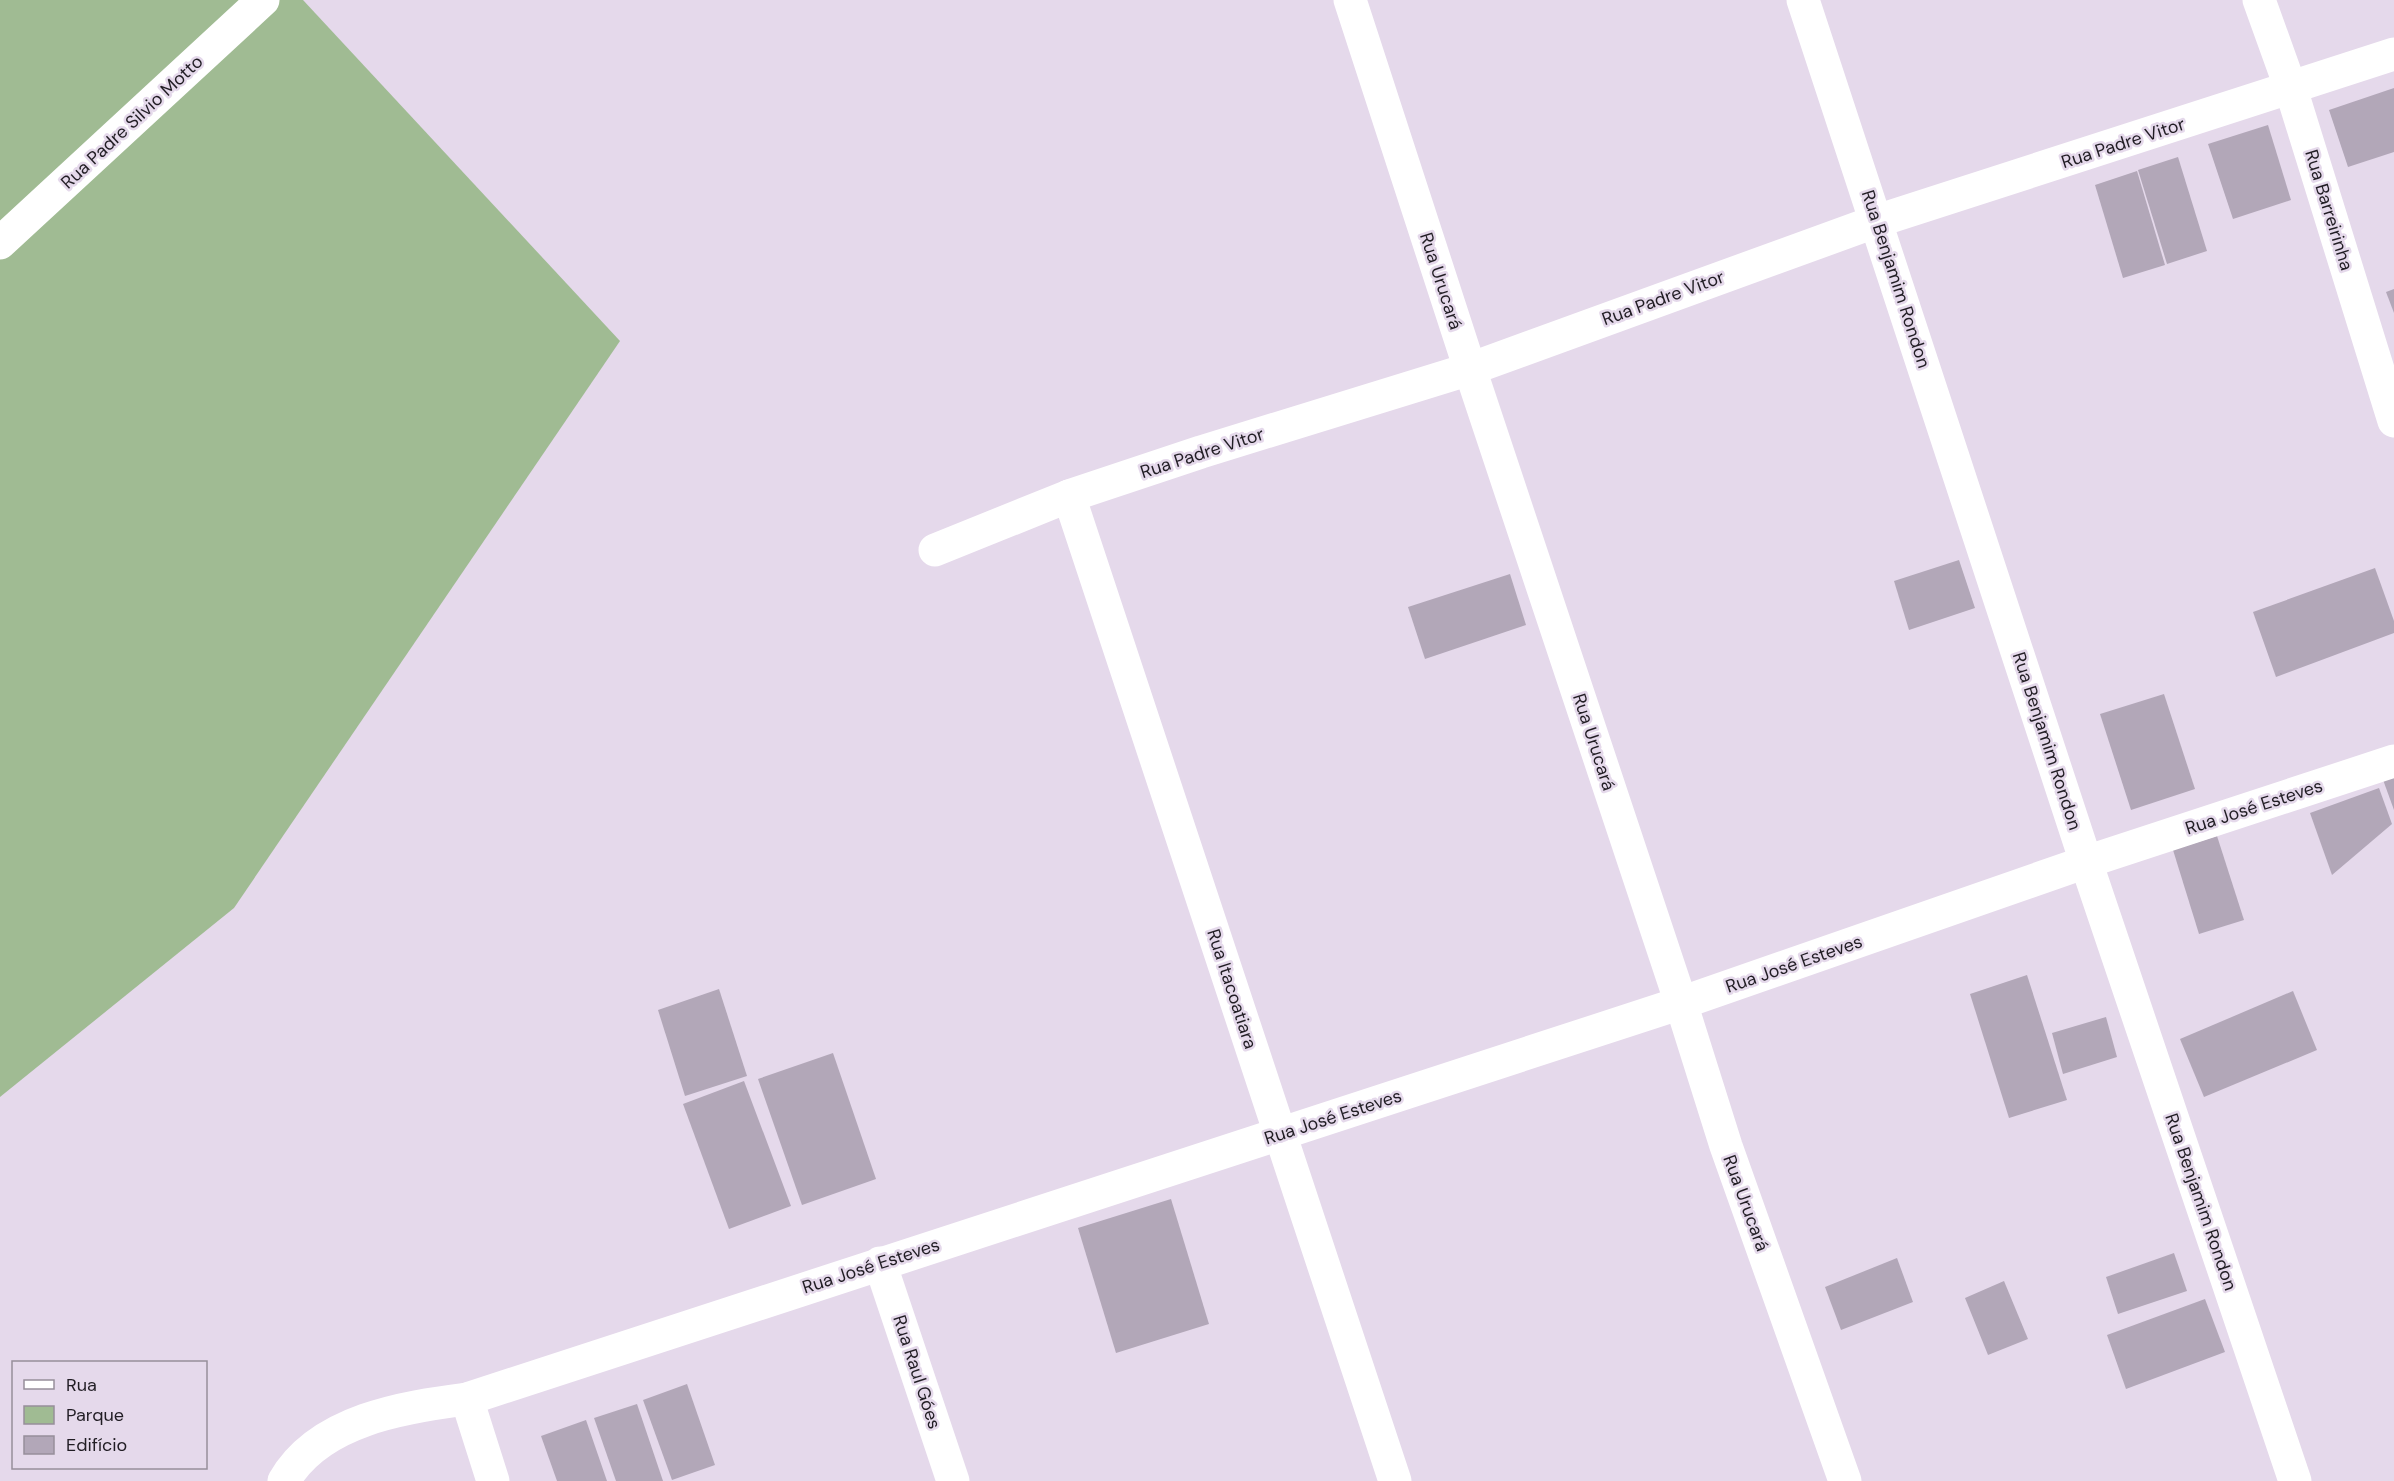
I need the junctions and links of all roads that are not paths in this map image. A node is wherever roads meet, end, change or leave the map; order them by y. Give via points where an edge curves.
1 (263, 0) edge
2 (1350, 0) edge
3 (1803, 0) edge
4 (2259, 0) edge
5 (2394, 54) edge
6 (2291, 89) junction
7 (1877, 221) junction
8 (0, 243) edge
9 (1470, 369) junction
10 (2394, 422) edge
11 (1069, 496) junction
12 (935, 550) dead end
13 (2394, 761) edge
14 (2086, 862) junction
15 (1681, 1003) junction
16 (1280, 1134) junction
17 (880, 1263) junction
18 (467, 1399) junction
19 (284, 1481) edge
20 (493, 1481) edge
21 (953, 1481) edge
22 (1395, 1481) edge
23 (1845, 1481) edge
24 (2295, 1481) edge

1 - 8 street, Rua Padre Silvio Motto
2 - 9 street, Rua Urucará
3 - 7 street, Rua Benjamim Rondon
4 - 6 street, Rua Barreirinha
5 - 6 street, Rua Padre Vitor
6 - 7 street, Rua Padre Vitor
6 - 10 street, Rua Barreirinha
7 - 9 street, Rua Padre Vitor
7 - 14 street, Rua Benjamim Rondon
9 - 11 street, Rua Padre Vitor
9 - 15 street, Rua Urucará
11 - 12 street, Rua Padre Vitor
11 - 16 street, Rua Itacoatiara
13 - 14 street, Rua José Esteves
14 - 15 street, Rua José Esteves
14 - 24 street, Rua Benjamim Rondon
15 - 16 street, Rua José Esteves
15 - 23 street, Rua Urucará via 1726,1146
16 - 17 street, Rua José Esteves
16 - 22 street, Rua Itacoatiara
17 - 18 street, Rua José Esteves
17 - 21 street, Rua Raul Góes
18 - 19 street, Rua José Esteves via 416,1406 346,1429 301,1457
18 - 20 street

